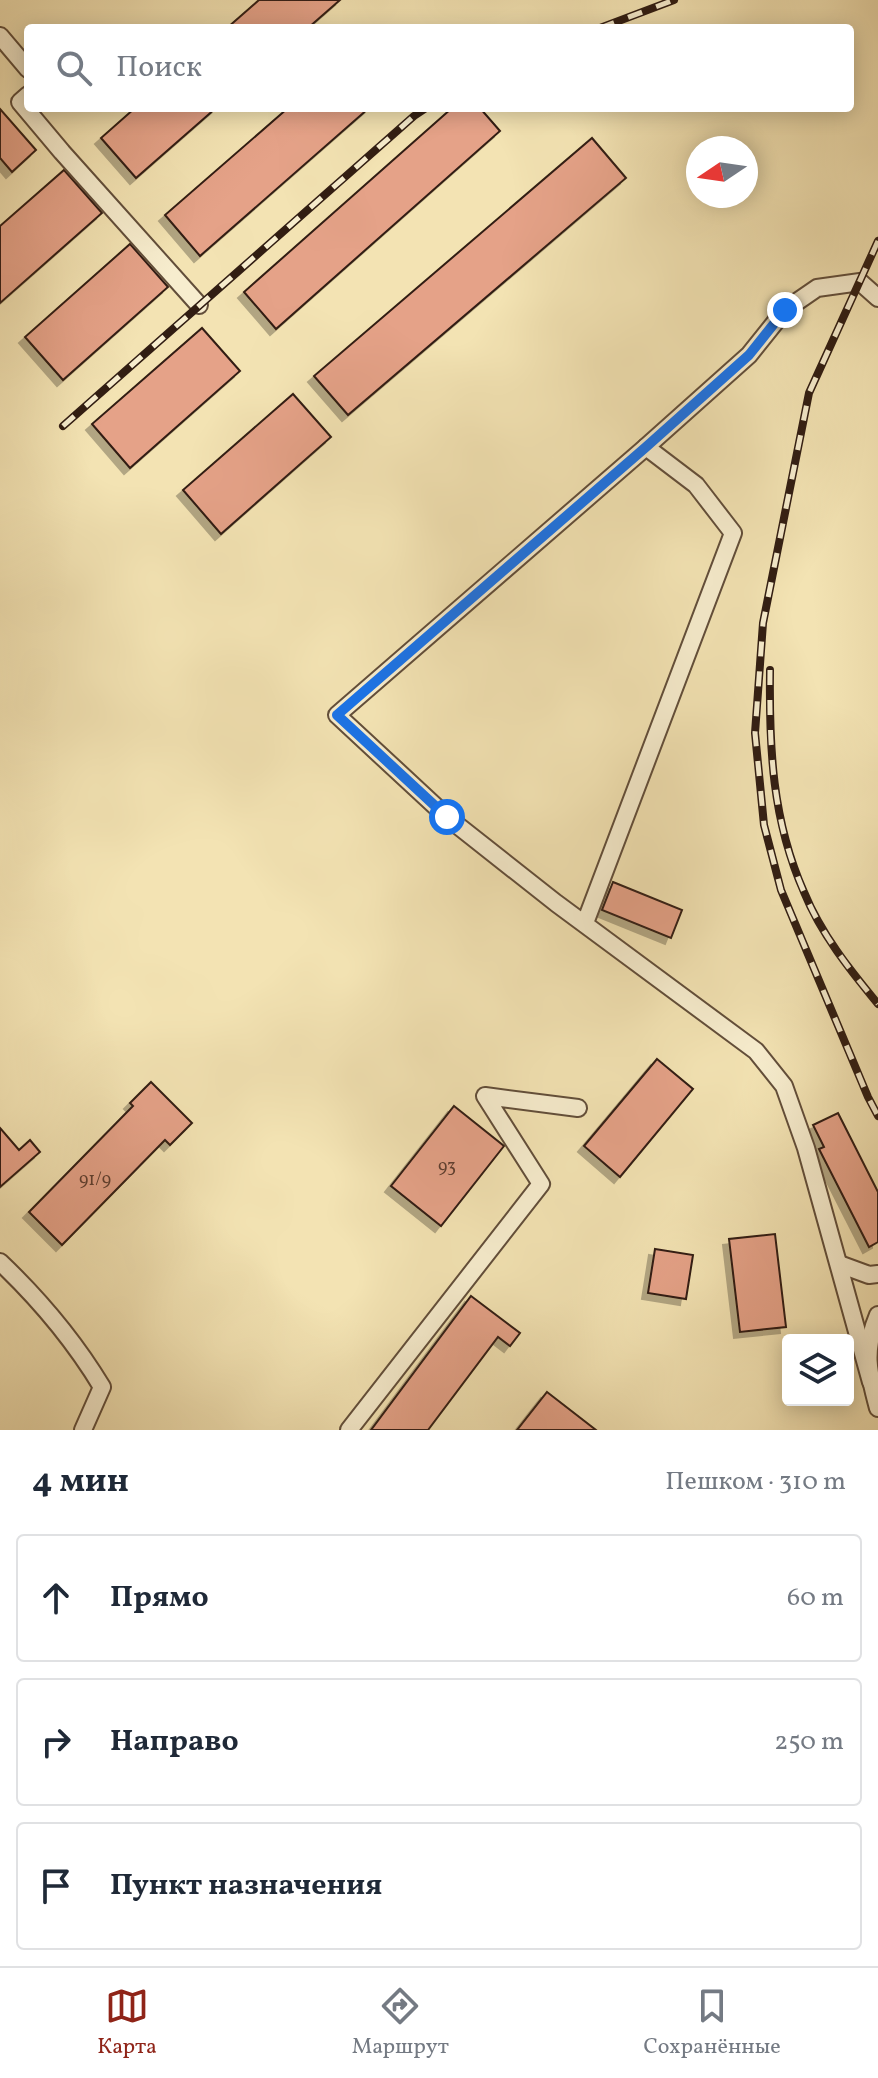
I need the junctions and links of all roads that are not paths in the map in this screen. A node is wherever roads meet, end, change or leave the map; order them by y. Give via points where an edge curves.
1 (0, 36) edge
2 (24, 64) edge
3 (28, 112) edge
4 (878, 298) edge
5 (199, 305) dead end
6 (646, 447) junction
7 (585, 923) junction
8 (578, 1108) dead end
9 (0, 1262) edge
10 (839, 1264) junction
11 (878, 1274) edge
12 (878, 1315) edge
13 (871, 1382) junction
14 (878, 1408) edge
15 (83, 1430) edge
16 (349, 1430) edge

1 - 2 street
3 - 5 street
4 - 6 street via 860,282 817,288 785,310 749,355
6 - 7 street via 696,485 733,533
6 - 7 street via 337,715 447,817
7 - 10 street via 756,1051 784,1086
8 - 16 street via 485,1096 541,1184
9 - 15 street via 35,1295 102,1387
10 - 11 street
10 - 13 street
12 - 13 street via 868,1359
13 - 14 street

